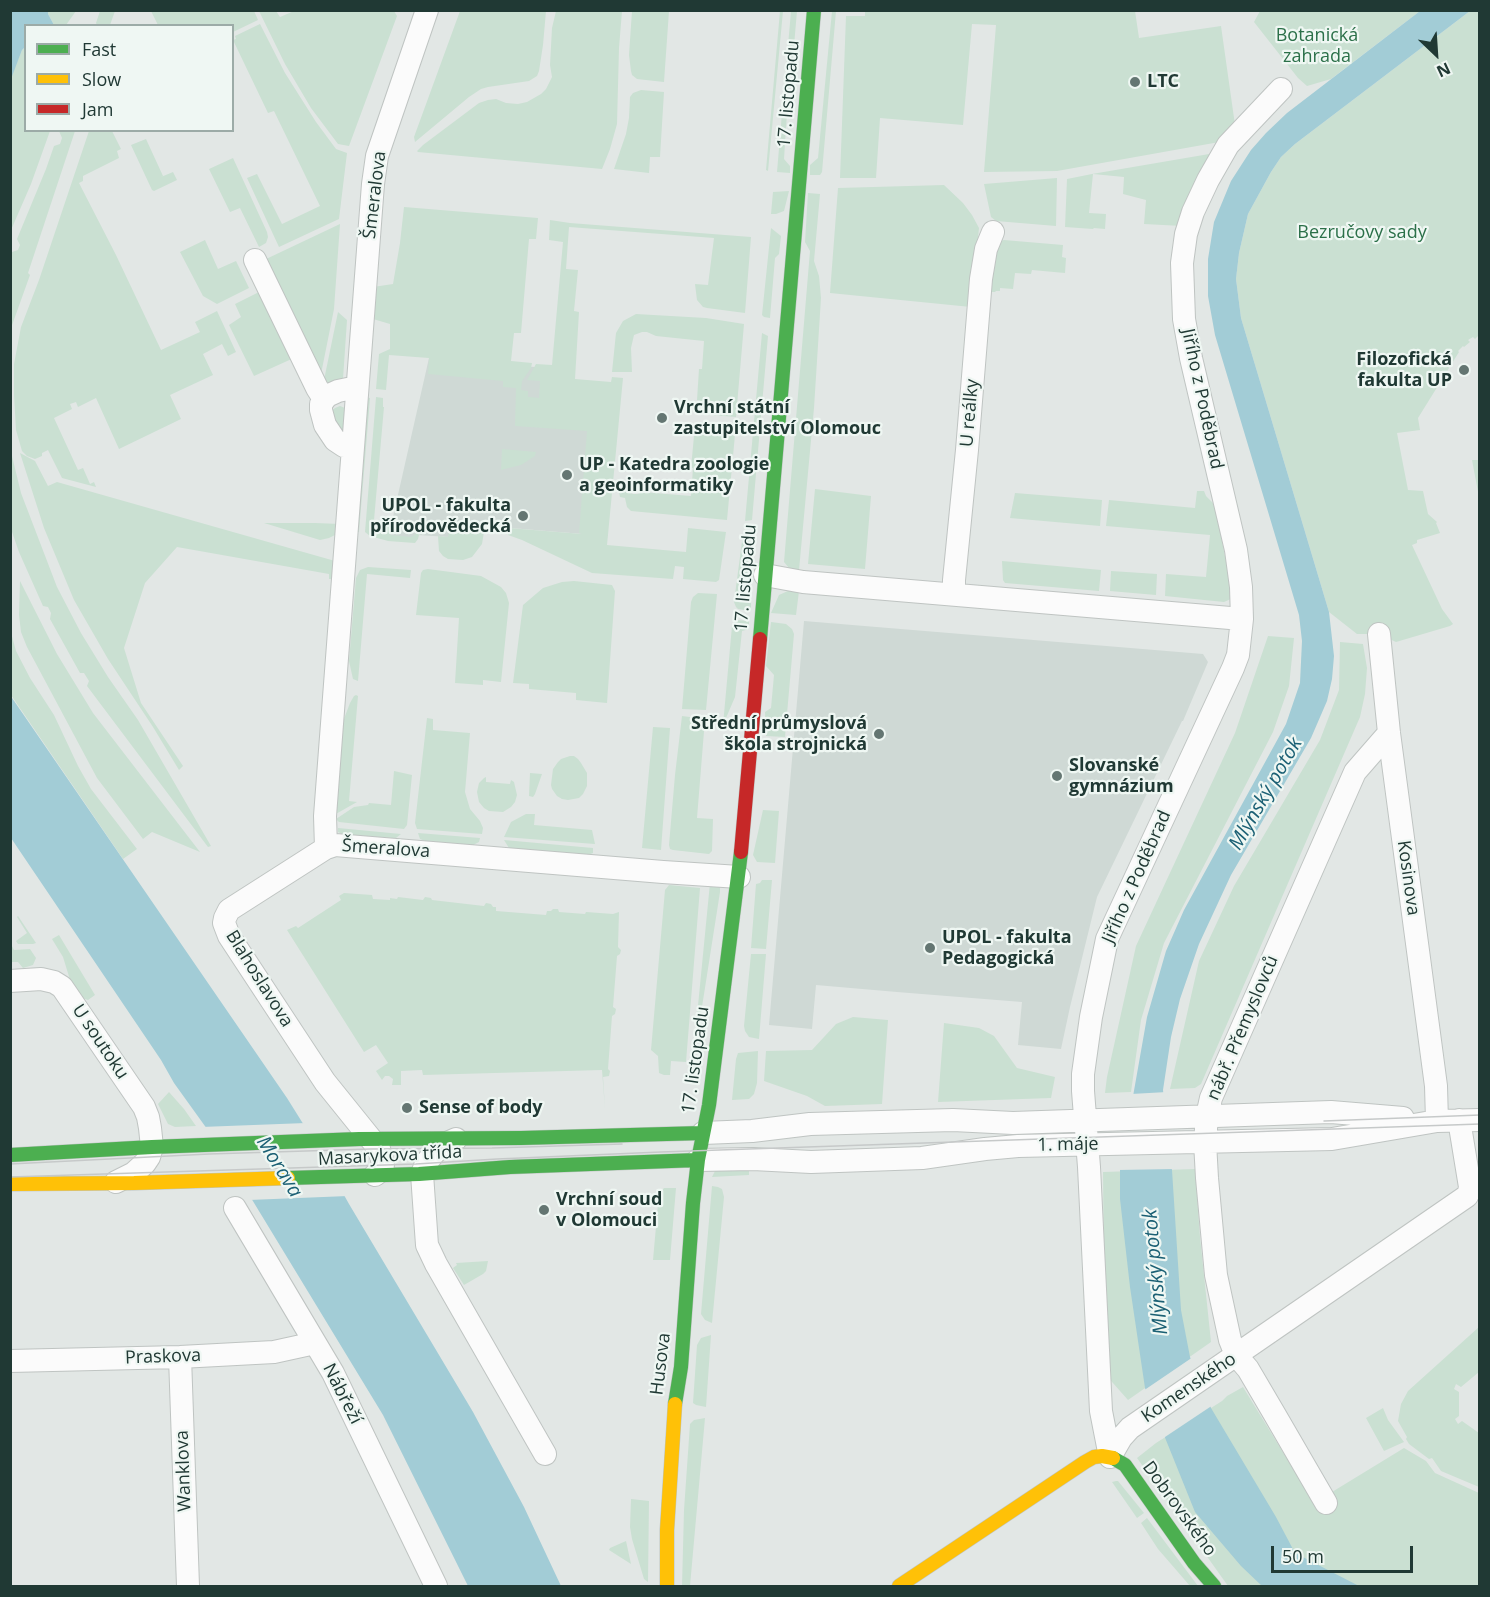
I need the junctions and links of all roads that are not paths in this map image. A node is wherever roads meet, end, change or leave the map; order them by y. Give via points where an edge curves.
1 (427, 10) edge
2 (814, 10) edge
3 (1281, 89) dead end
4 (993, 232) dead end
5 (255, 261) dead end
6 (357, 387) junction
7 (324, 399) junction
8 (353, 446) junction
9 (765, 575) junction
10 (954, 594) junction
11 (1242, 619) junction
12 (1379, 634) dead end
13 (1389, 733) junction
14 (326, 848) junction
15 (739, 878) junction
16 (10, 981) edge
17 (1201, 1116) junction
18 (1093, 1119) junction
19 (1459, 1120) edge
20 (374, 1139) junction
21 (456, 1139) junction
22 (1200, 1142) junction
23 (1094, 1145) junction
24 (152, 1147) junction
25 (701, 1147) junction
26 (10, 1155) edge
27 (379, 1174) junction
28 (193, 1181) junction
29 (423, 1181) junction
30 (113, 1183) junction
31 (10, 1184) edge
32 (1475, 1187) edge
33 (236, 1208) dead end
34 (315, 1342) junction
35 (1236, 1355) junction
36 (180, 1357) junction
37 (10, 1361) edge
38 (545, 1454) dead end
39 (1110, 1457) junction
40 (1326, 1503) dead end
41 (188, 1587) edge
42 (436, 1587) edge
43 (667, 1587) edge
44 (899, 1587) edge
45 (1214, 1587) edge

1 - 6 street, Šmeralova via 377,156
2 - 9 street, 17. listopadu
3 - 11 street, Jiřího z Poděbrad via 1228,146 1193,212 1183,253 1184,319 1236,550
4 - 10 street, U reálky via 981,279
5 - 7 street
6 - 7 street
6 - 8 street, Šmeralova
7 - 8 street via 321,410 328,431 338,443
8 - 14 street, Šmeralova via 325,816
9 - 10 street via 803,582
9 - 15 street, 17. listopadu
10 - 11 street
11 - 18 street, Jiřího z Poděbrad via 1233,669 1107,939 1083,1074
12 - 13 street, Kosinova
13 - 17 street, nábř. Přemyslovců via 1355,772
13 - 19 street, Kosinova via 1436,1086
14 - 15 street, Šmeralova via 355,846
14 - 20 street, Blahoslavova via 229,910 224,923 319,1073
15 - 25 street, 17. listopadu
16 - 24 street, U soutoku via 49,980 66,992 144,1107
17 - 18 street, 1. máje
17 - 19 street, 1. máje via 1331,1112
17 - 22 street, nábř. Přemyslovců
18 - 23 street, Jiřího z Poděbrad
18 - 25 street, 1. máje via 810,1124 752,1131
19 - 22 street, 1. máje via 1332,1138
19 - 32 street, Kosinova
20 - 21 street
20 - 24 street
20 - 27 street via 383,1165
20 - 29 street via 407,1154
21 - 25 street via 542,1138
21 - 29 street via 440,1146 426,1163
22 - 23 street, 1. máje
22 - 35 street, nábř. Přemyslovců via 1216,1275
23 - 25 street, 1. máje via 1018,1146 922,1158 811,1162 753,1159
23 - 39 street, Jiřího z Poděbrad via 1101,1411
24 - 26 street
24 - 28 street via 164,1165
24 - 30 street via 140,1168
25 - 29 street, Masarykova třída
25 - 43 street, Husova via 674,1411
27 - 28 street, Masarykova třída
27 - 29 street, Masarykova třída
28 - 30 street, Masarykova třída
29 - 38 street via 430,1254
30 - 31 street, Masarykova třída
32 - 35 street, Komenského via 1464,1199
33 - 34 street, Nábřeží
34 - 36 street, Praskova via 274,1352
34 - 42 street, Nábřeží
35 - 39 street, Komenského via 1130,1428
35 - 40 street, nábř. Přemyslovců
36 - 37 street, Praskova
36 - 41 street, Wanklova
39 - 44 street via 1094,1457 1085,1462
39 - 45 street, Dobrovského via 1132,1473

